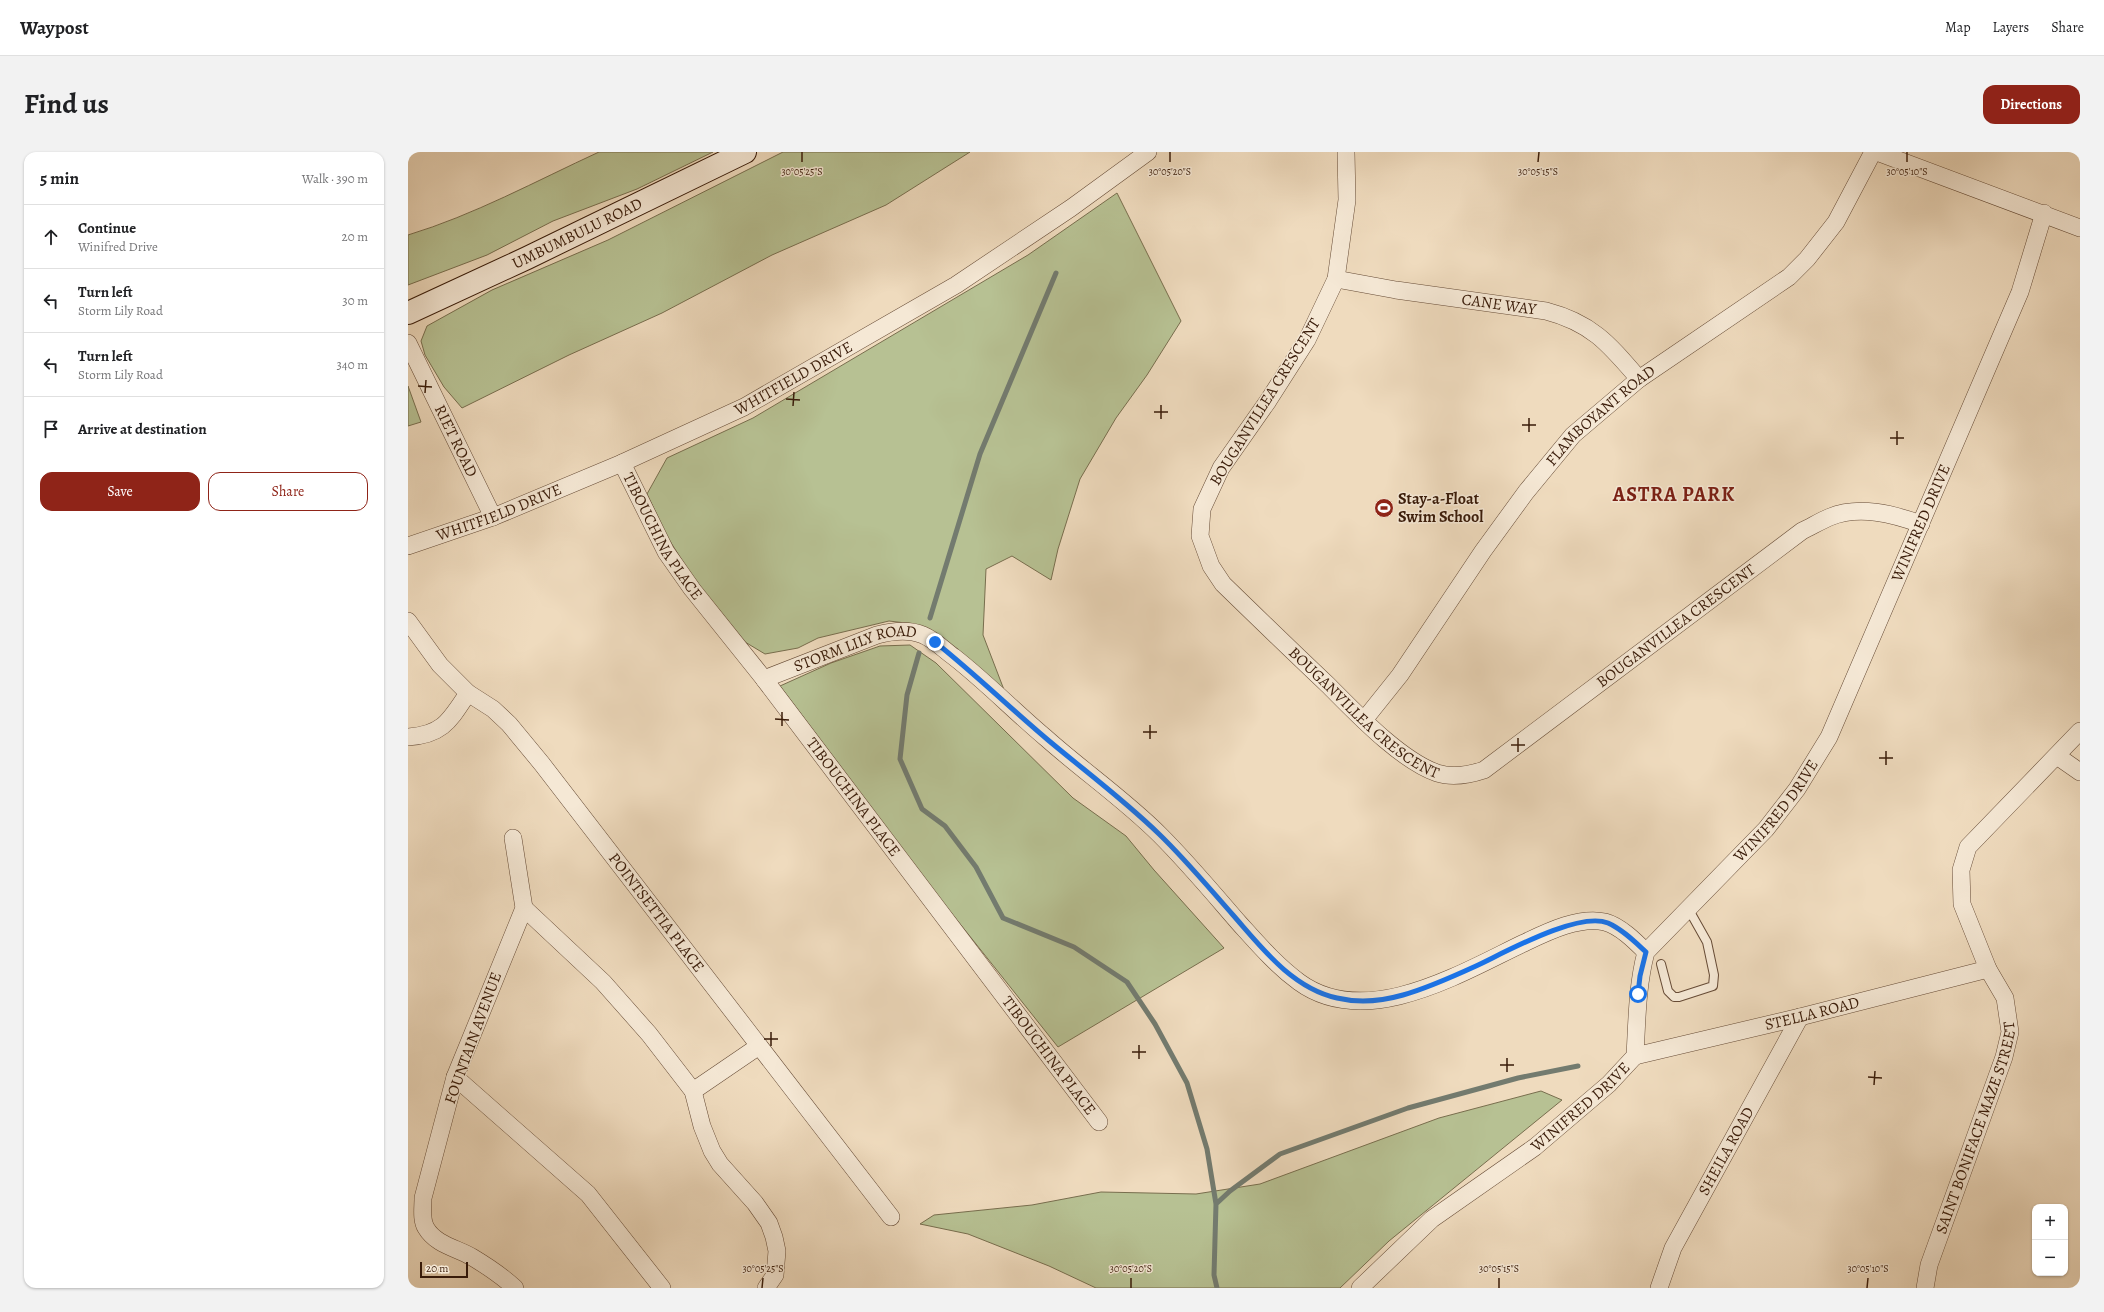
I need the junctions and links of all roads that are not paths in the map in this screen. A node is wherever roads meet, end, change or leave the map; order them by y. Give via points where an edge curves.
1 (745, 152) edge
2 (1148, 152) edge
3 (1346, 152) edge
4 (1873, 152) edge
5 (1877, 152) edge
6 (2044, 213) junction
7 (2080, 228) edge
8 (1336, 279) junction
9 (408, 313) edge
10 (408, 343) edge
11 (1639, 379) junction
12 (622, 463) junction
13 (493, 517) junction
14 (1921, 524) junction
15 (408, 546) edge
16 (408, 621) edge
17 (764, 679) junction
18 (468, 692) junction
19 (1364, 720) junction
20 (2080, 731) edge
21 (408, 737) edge
22 (2057, 756) junction
23 (2080, 772) edge
24 (513, 838) dead end
25 (524, 908) junction
26 (1689, 910) junction
27 (1646, 952) junction
28 (1661, 964) dead end
29 (1988, 969) junction
30 (1800, 1017) junction
31 (759, 1046) junction
32 (1635, 1056) junction
33 (455, 1077) junction
34 (693, 1091) junction
35 (1099, 1122) dead end
36 (891, 1217) dead end
37 (515, 1288) edge
38 (662, 1288) edge
39 (766, 1288) edge
40 (1360, 1288) edge
41 (1660, 1288) edge
42 (1924, 1288) edge

1 - 9 main road, UMBUMBULU ROAD
2 - 12 street, WHITFIELD DRIVE via 1071,208 956,285 744,406
3 - 8 street, BOUGANVILLEA CRESCENT via 1346,200
4 - 11 street, FLAMBOYANT ROAD via 1836,222 1789,277
5 - 6 street
6 - 7 street
6 - 14 street, WINIFRED DRIVE via 2020,292
8 - 11 street, CANE WAY via 1566,316 1603,339
8 - 19 street, BOUGANVILLEA CRESCENT via 1307,340 1221,468 1202,509 1200,536 1211,566 1223,584
10 - 13 street, RIET ROAD
11 - 19 street, FLAMBOYANT ROAD via 1572,434 1483,551 1400,675
12 - 13 street, WHITFIELD DRIVE
12 - 17 street, TIBOUCHINA PLACE via 666,552 692,589
13 - 15 street, WHITFIELD DRIVE
14 - 19 street, BOUGANVILLEA CRESCENT via 1897,516 1852,512 1831,517 1802,531 1484,770 1462,776 1438,774 1391,745
14 - 26 street, WINIFRED DRIVE via 1829,737 1816,760 1766,829
16 - 18 street, POINTSETTIA PLACE via 440,665
17 - 27 street, STORM LILY ROAD via 877,635 912,632 924,636 964,665 1045,738 1135,812 1187,863 1267,954 1299,982 1316,992 1339,998 1363,1000 1401,996 1440,982 1539,936 1590,921 1608,923
17 - 35 street, TIBOUCHINA PLACE
18 - 21 street via 445,724 436,732
18 - 31 street, POINTSETTIA PLACE via 504,719 533,753
20 - 22 street
22 - 23 street
22 - 29 street via 1968,847 1961,870 1962,904
24 - 25 street
25 - 33 street, FOUNTAIN AVENUE
25 - 34 street via 603,982 649,1034
26 - 27 street, WINIFRED DRIVE
26 - 28 lane via 1707,942 1714,975 1713,986 1674,997 1668,991
27 - 32 street, WINIFRED DRIVE via 1638,994
29 - 30 street, STELLA ROAD
29 - 42 street, SAINT BONIFACE MAZE STREET via 2005,998 2010,1032 2004,1057 1929,1265
30 - 32 street, STELLA ROAD
30 - 41 street, SHEILA ROAD via 1673,1248
31 - 34 street
31 - 36 street, POINTSETTIA PLACE
32 - 40 street, WINIFRED DRIVE via 1609,1084 1536,1146 1432,1219
33 - 37 street, FOUNTAIN AVENUE via 423,1198 422,1216 425,1228 442,1243 471,1256
33 - 38 street via 588,1194
34 - 39 street via 712,1152 769,1223 777,1251 775,1275

